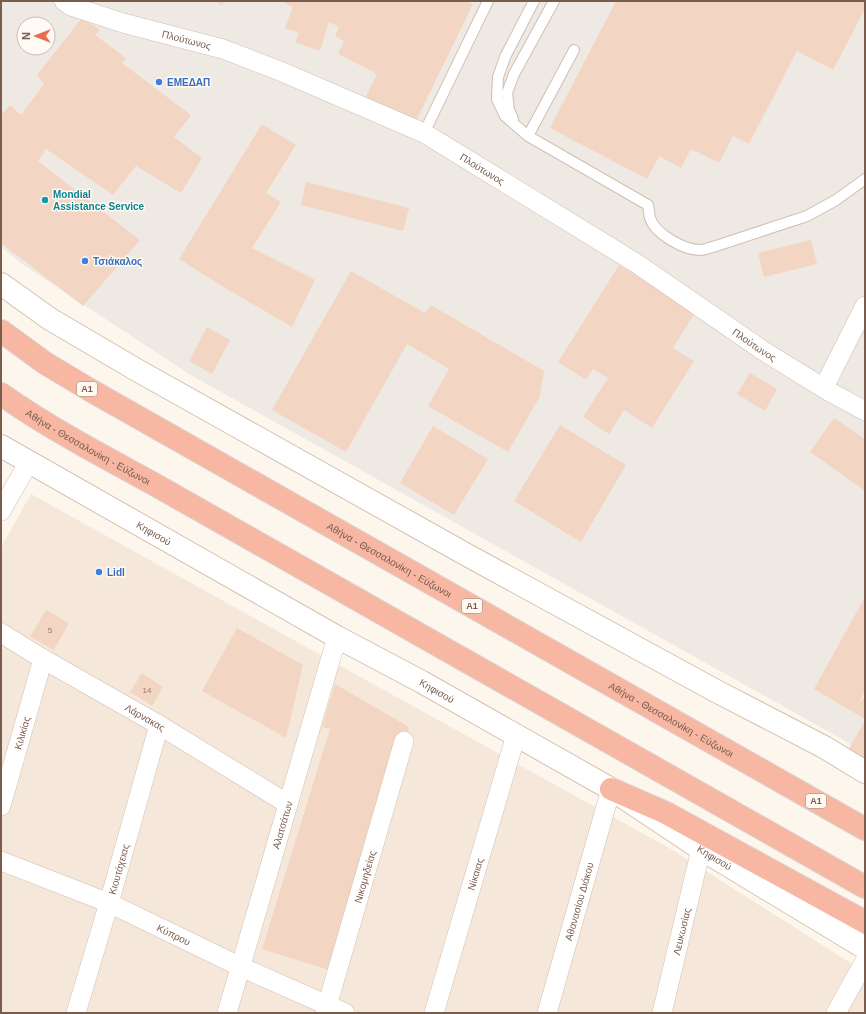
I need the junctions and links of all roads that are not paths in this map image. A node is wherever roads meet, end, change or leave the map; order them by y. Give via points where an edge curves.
1 (64, 1) edge
2 (488, 1) edge
3 (534, 1) edge
4 (554, 1) edge
5 (574, 50) dead end
6 (424, 133) junction
7 (528, 136) junction
8 (865, 179) edge
9 (1, 284) edge
10 (865, 306) edge
11 (1, 331) edge
12 (824, 387) junction
13 (1, 394) edge
14 (865, 411) edge
15 (1, 446) edge
16 (29, 462) junction
17 (1, 511) edge
18 (1, 633) edge
19 (337, 637) junction
20 (43, 659) junction
21 (159, 725) junction
22 (516, 735) junction
23 (404, 741) dead end
24 (865, 772) edge
25 (611, 789) junction
26 (288, 804) junction
27 (1, 806) edge
28 (865, 829) edge
29 (701, 849) junction
30 (1, 861) edge
31 (865, 887) edge
32 (109, 903) junction
33 (865, 922) edge
34 (865, 948) edge
35 (865, 961) edge
36 (241, 967) junction
37 (326, 1009) edge
38 (76, 1013) edge
39 (227, 1013) edge
40 (345, 1013) edge
41 (434, 1013) edge
42 (547, 1013) edge
43 (662, 1013) edge
44 (836, 1013) edge

1 - 6 street, Πλούτωνος via 71,6 123,23 223,49
2 - 6 lane
3 - 7 lane via 498,76 497,99 505,116
4 - 7 lane via 514,74 507,93 509,110 515,122
5 - 7 lane
6 - 12 street, Πλούτωνος via 636,263 762,350
7 - 8 lane via 648,206 650,218 663,235 689,248 701,250 807,216 836,200
9 - 24 main road via 50,319 135,369 467,555 824,747
10 - 12 street
11 - 28 highway, Αθήνα - Θεσσαλονίκη - Εύζωνοι / Α1 via 45,363 90,390
12 - 14 street, Πλούτωνος
13 - 31 highway, Αθήνα - Θεσσαλονίκη - Εύζωνοι via 64,434
15 - 16 main road, Κηφισού
16 - 17 street
16 - 19 main road, Κηφισού
18 - 20 street, Λάρνακας
19 - 22 main road, Κηφισού
19 - 26 street, Αλατσάτων
20 - 21 street, Λάρνακας
20 - 27 street, Κιλικίας
21 - 26 street, Λάρνακας
21 - 32 street, Κιουτάχειας
22 - 25 main road, Κηφισού
22 - 41 street, Νίκαιας
23 - 37 street, Νικομηδείας
25 - 29 main road, Κηφισού
25 - 33 highway via 666,813
25 - 42 street, Αθανασίου Διάκου
26 - 36 street, Αλατσάτων
29 - 34 main road, Κηφισού
29 - 43 street, Λευκωσίας
30 - 32 street, Κύπρου
32 - 36 street, Κύπρου
32 - 38 street, Κιουτάχειας
35 - 44 street
36 - 37 street, Κύπρου
36 - 39 street, Αλατσάτων
37 - 40 street, Κύπρου

